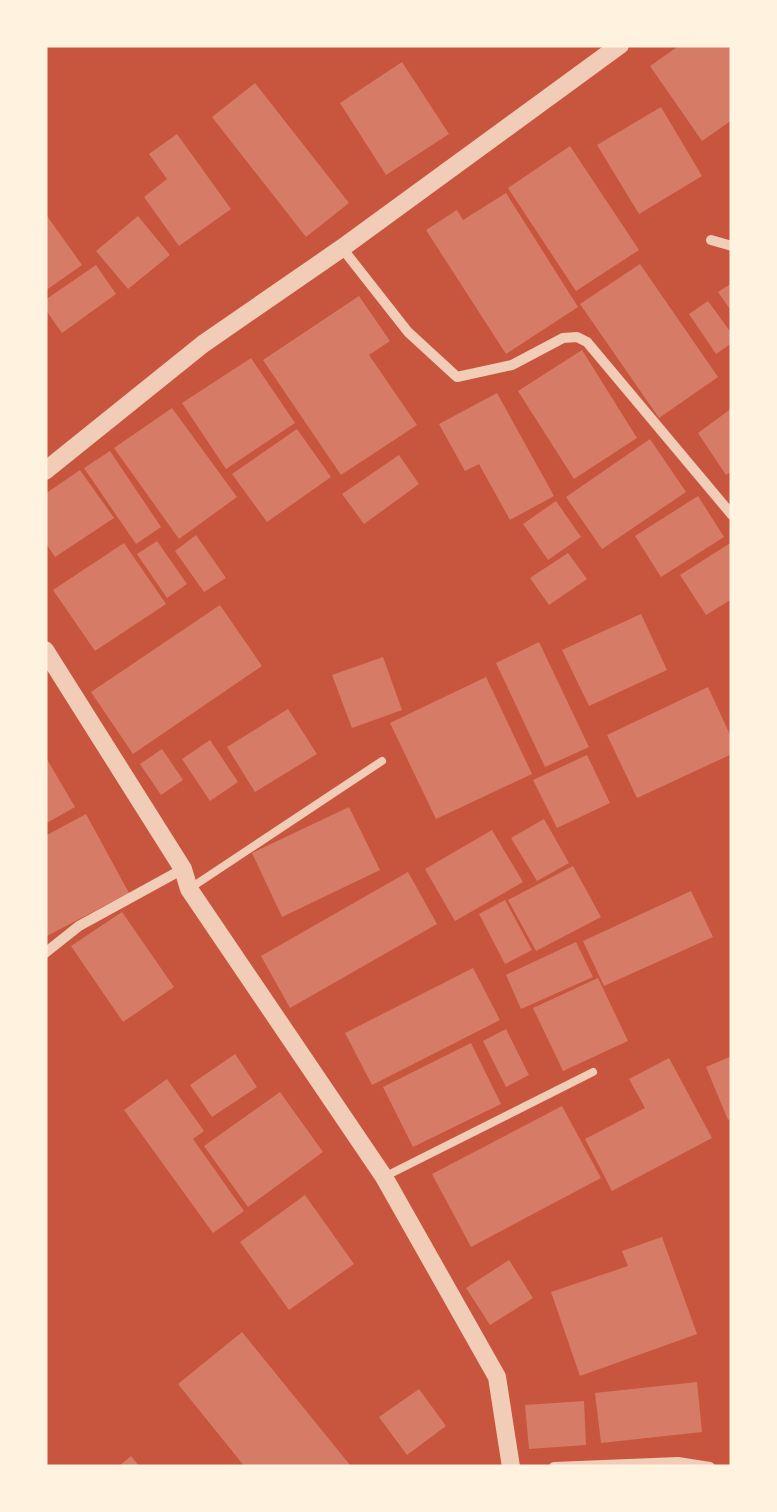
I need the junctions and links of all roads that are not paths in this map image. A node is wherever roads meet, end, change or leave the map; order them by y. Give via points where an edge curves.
1 (620, 45) edge
2 (711, 240) dead end
3 (732, 246) edge
4 (342, 248) junction
5 (45, 470) edge
6 (732, 515) edge
7 (45, 650) edge
8 (382, 761) dead end
9 (183, 868) junction
10 (189, 889) junction
11 (45, 953) edge
12 (592, 1072) dead end
13 (384, 1177) junction
14 (511, 1467) edge
15 (554, 1467) edge
16 (710, 1467) edge

1 - 4 street
2 - 3 street
4 - 5 street via 203,344
4 - 6 street via 408,332 457,377 512,365 563,338 587,342
7 - 9 street
8 - 10 lane
9 - 10 street
9 - 11 street via 78,926
10 - 13 street
12 - 13 lane
13 - 14 street via 496,1378
15 - 16 street

